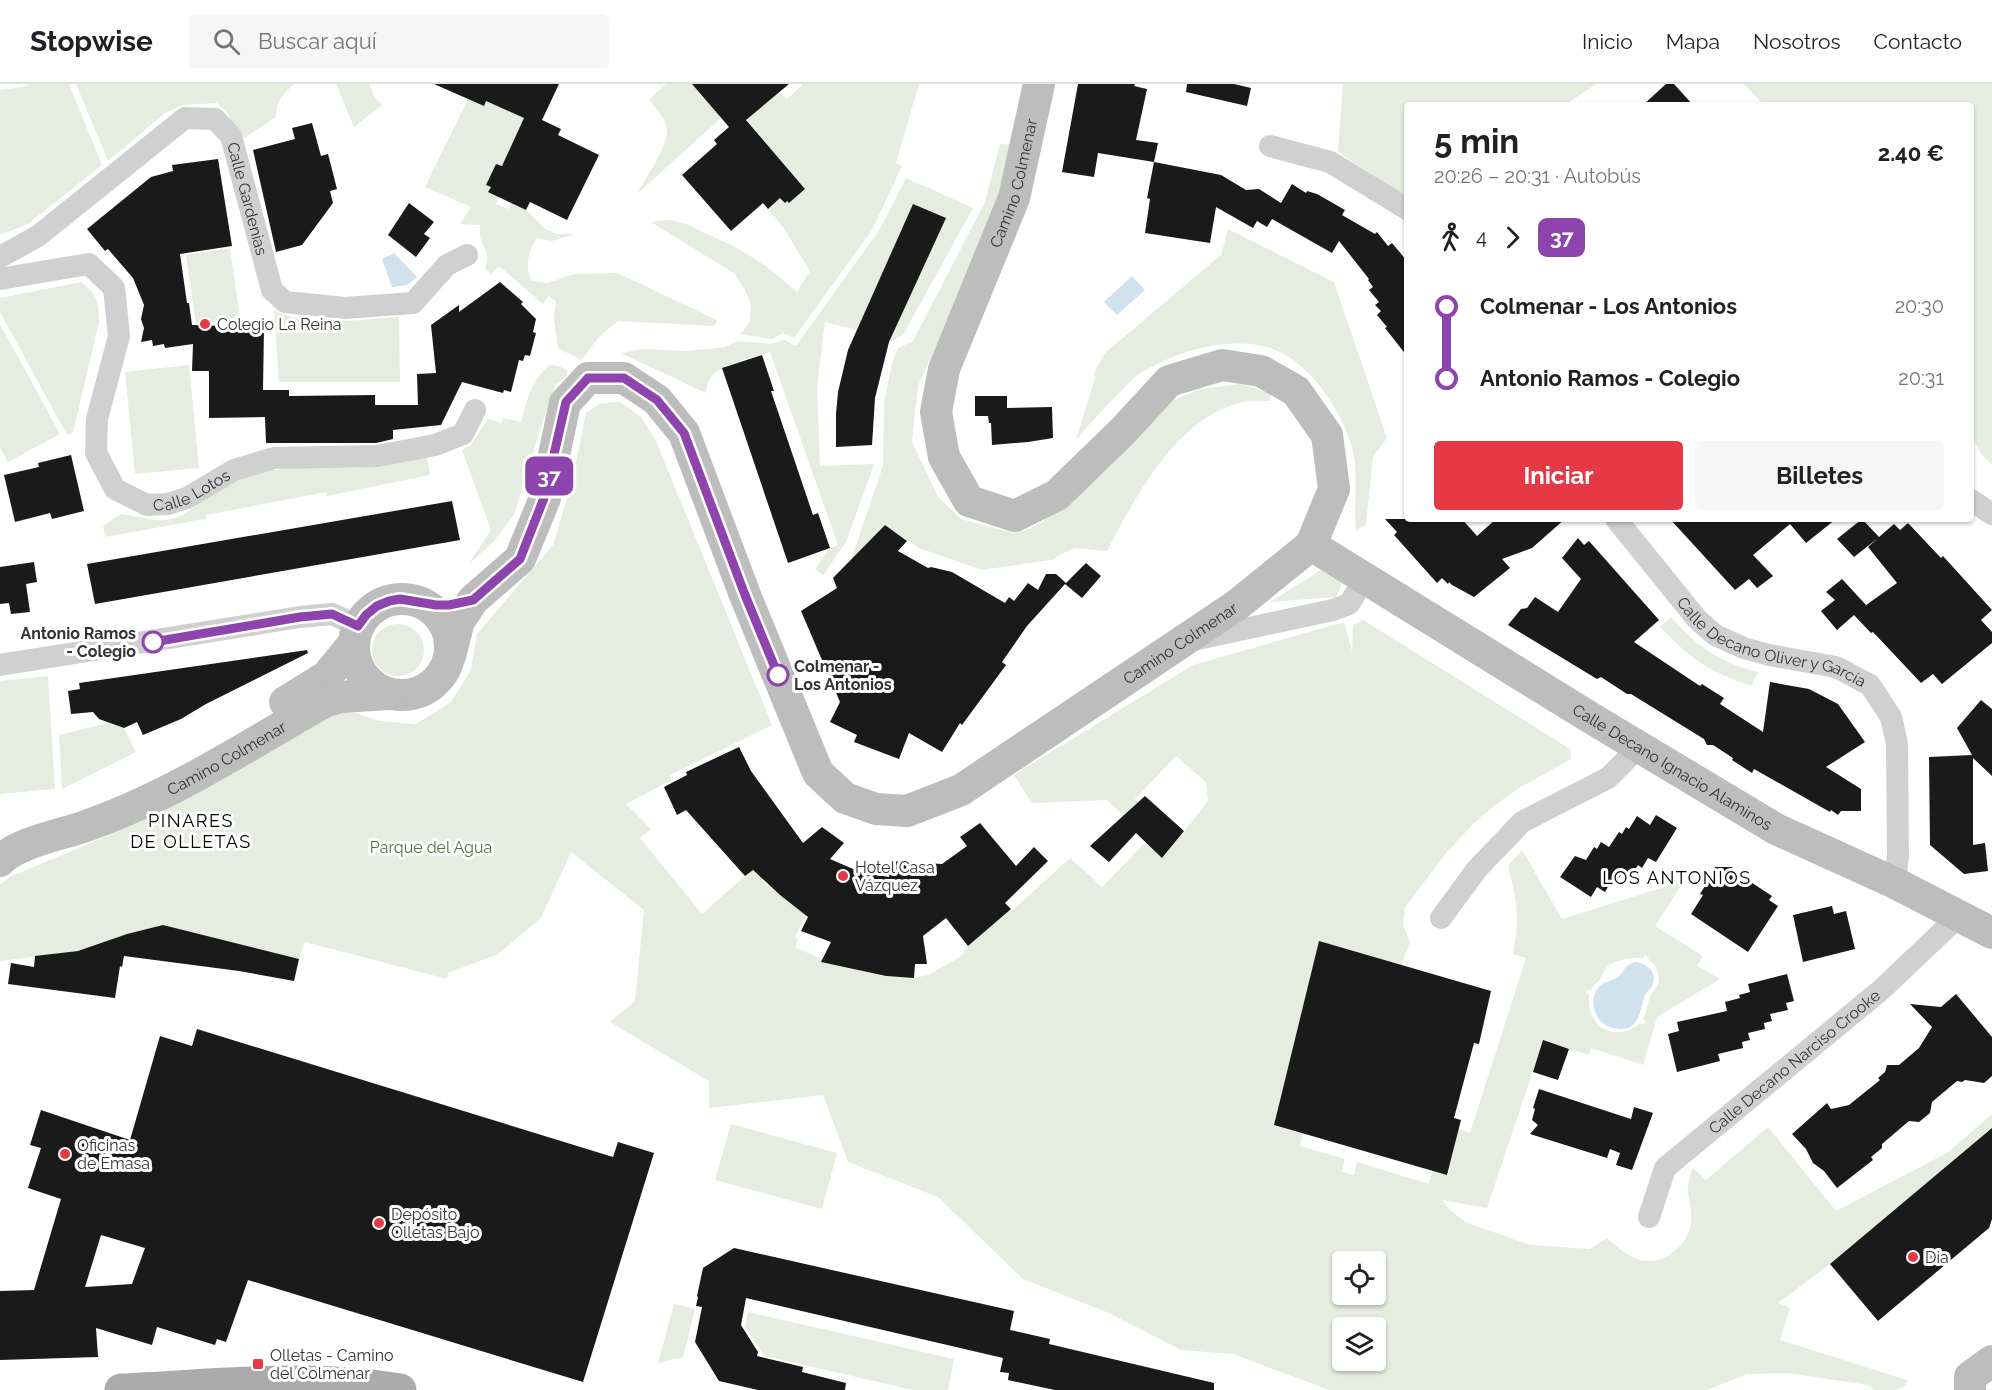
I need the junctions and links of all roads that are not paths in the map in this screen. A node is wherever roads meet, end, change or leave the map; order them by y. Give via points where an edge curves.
1 (1039, 84) edge
2 (1270, 146) dead end
3 (1404, 207) edge
4 (467, 255) dead end
5 (0, 257) edge
6 (0, 279) edge
7 (475, 410) dead end
8 (1974, 502) edge
9 (1992, 514) edge
10 (1618, 522) edge
11 (1311, 545) junction
12 (1365, 579) junction
13 (411, 600) junction
14 (473, 600) junction
15 (356, 635) junction
16 (1183, 642) junction
17 (450, 656) junction
18 (0, 665) edge
19 (388, 694) junction
20 (1639, 747) junction
21 (0, 836) edge
22 (0, 861) edge
23 (1895, 884) junction
24 (1959, 916) junction
25 (1441, 918) dead end
26 (1990, 930) edge
27 (1649, 1217) dead end
28 (1992, 1361) edge
29 (121, 1390) edge
30 (400, 1390) edge
31 (1970, 1390) edge

1 - 11 main road, Camino Colmenar via 1014,198 944,369 936,412 944,457 969,501 1014,516 1057,495 1169,381 1222,365 1261,371 1296,391 1327,435 1334,489
2 - 3 street via 1330,162
4 - 5 street, Calle Gardenias via 447,265 412,303 345,308 285,302 272,290 231,136 215,119 185,118 38,236
6 - 7 street, Calle Lotos via 89,264 114,288 119,336 97,419 96,453 115,489 147,505 187,498 234,470 274,458 377,456 435,445 463,434
8 - 9 street
10 - 23 street, Calle Decano Oliver y García via 1697,619 1715,635 1769,655 1836,667 1870,685 1892,717 1898,744
11 - 12 main road, Calle Decano Ignacio Alaminos
11 - 16 main road, Camino Colmenar via 1237,605
12 - 16 street via 1349,604 1333,610
12 - 20 main road, Calle Decano Ignacio Alaminos
13 - 14 main road via 449,605
13 - 15 main road via 377,606 366,615
13 - 17 main road via 433,610 442,620 448,631
14 - 16 main road, Camino Colmenar via 520,559 544,498 566,402 588,378 624,378 657,400 684,433 818,773 845,798 876,809 907,811 961,790
14 - 17 main road, Camino Colmenar via 459,621
15 - 18 street via 332,614
15 - 19 main road via 355,659 362,675
15 - 21 main road, Camino Colmenar via 327,676 222,741 135,787
17 - 19 main road via 442,674 428,688 415,694
19 - 22 main road, Camino Colmenar via 324,702 168,791 97,822 25,846
20 - 23 main road, Calle Decano Ignacio Alaminos via 1776,829
20 - 25 street via 1608,778 1522,822 1477,869
23 - 24 main road, Calle Decano Ignacio Alaminos
24 - 26 main road, Calle Decano Ignacio Alaminos
24 - 27 street, Calle Decano Narciso Crooke via 1881,990 1665,1168
28 - 31 main road via 1970,1377
29 - 30 main road via 314,1383

